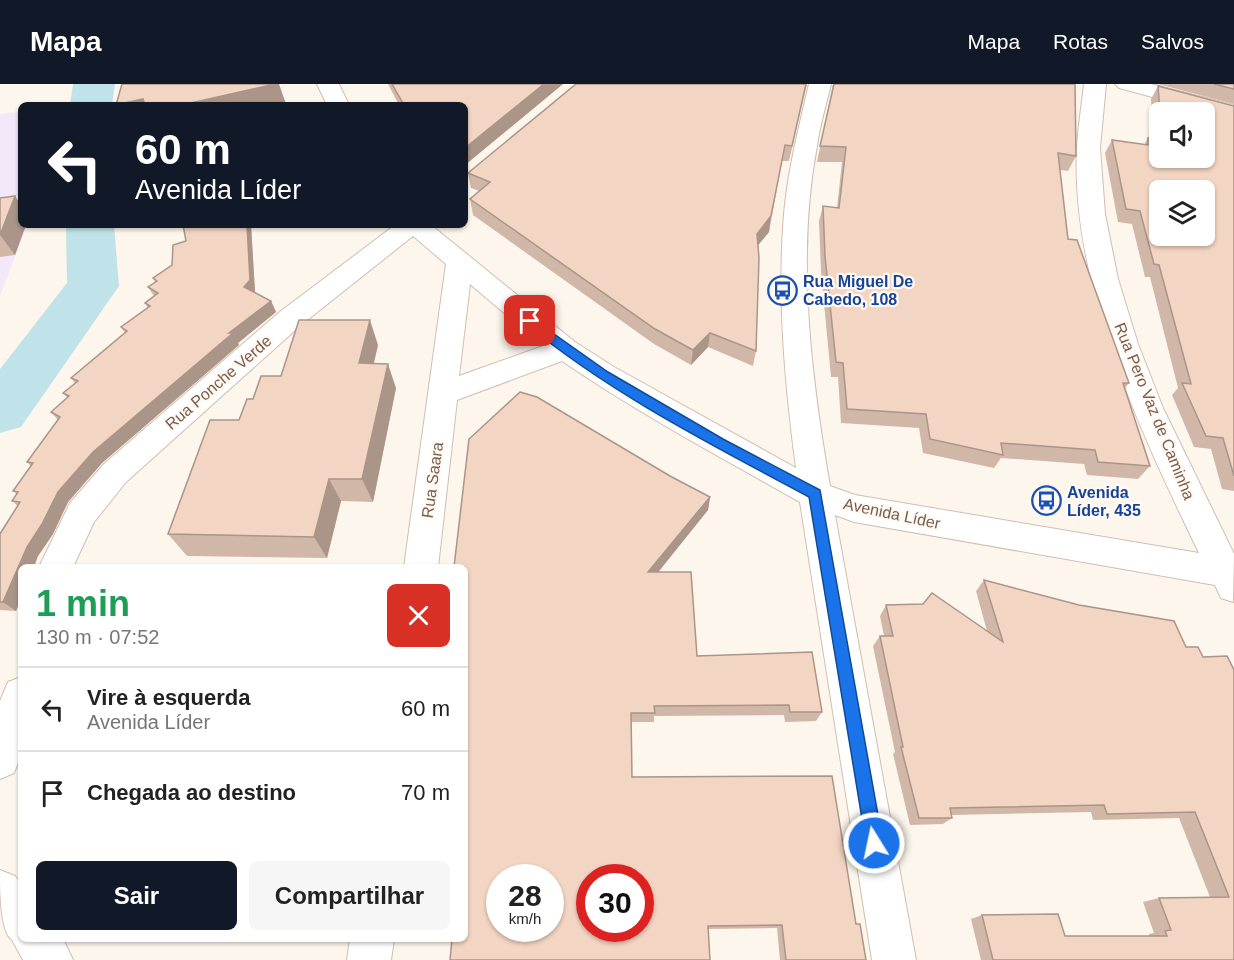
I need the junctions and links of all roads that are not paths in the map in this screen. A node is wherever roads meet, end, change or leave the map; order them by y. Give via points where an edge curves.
1 (328, 84) edge
2 (820, 84) edge
3 (1095, 84) edge
4 (1126, 84) edge
5 (337, 102) edge
6 (1234, 112) edge
7 (409, 228) edge
8 (417, 228) edge
9 (459, 263) junction
10 (565, 350) junction
11 (444, 393) junction
12 (815, 494) junction
13 (57, 564) edge
14 (421, 564) edge
15 (1231, 578) edge
16 (18, 704) edge
17 (0, 759) edge
18 (0, 891) edge
19 (18, 918) edge
20 (36, 942) edge
21 (372, 942) edge
22 (51, 960) edge
23 (369, 960) edge
24 (894, 960) edge

1 - 5 street
2 - 12 street via 801,173 793,251 805,424
3 - 15 street, Rua Pero Vaz de Caminha via 1088,155 1093,226 1108,290 1127,351 1172,461
4 - 6 street
7 - 13 street, Rua Ponche Verde via 291,318 115,473 82,513
8 - 9 street, Avenida Líder
9 - 10 street, Avenida Líder
9 - 11 street, Rua Saara
10 - 11 street
10 - 12 street, Avenida Líder
11 - 14 street, Rua Saara
12 - 15 street, Avenida Líder via 854,508
12 - 24 street
16 - 17 street
18 - 19 street
20 - 22 street
21 - 23 street

